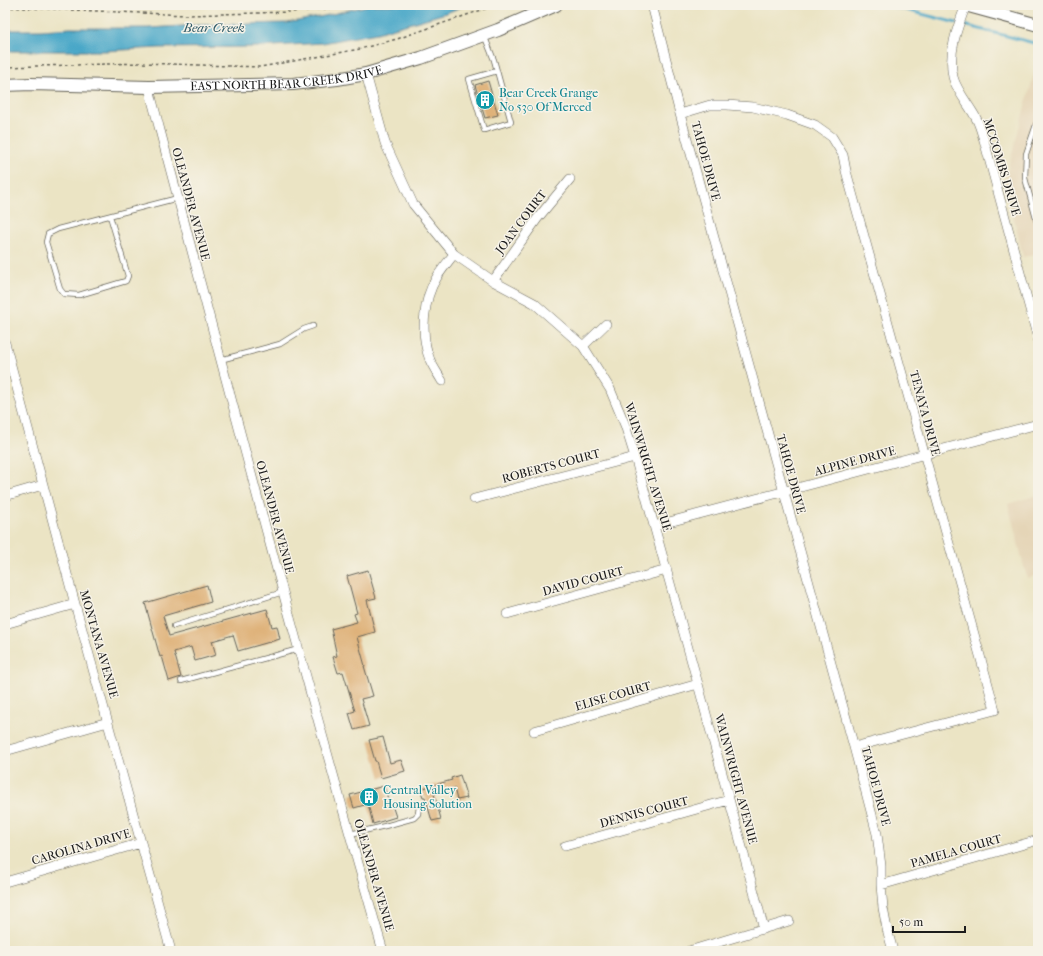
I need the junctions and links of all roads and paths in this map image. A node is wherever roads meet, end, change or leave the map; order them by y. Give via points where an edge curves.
1 (346, 5) edge
2 (496, 5) edge
3 (556, 5) edge
4 (652, 5) edge
5 (1028, 5) edge
6 (5, 7) edge
7 (964, 8) edge
8 (1038, 8) edge
9 (1038, 25) edge
10 (484, 35) junction
11 (5, 67) edge
12 (497, 72) junction
13 (366, 74) junction
14 (5, 85) edge
15 (149, 87) junction
16 (680, 114) junction
17 (1038, 119) edge
18 (570, 179) dead end
19 (178, 198) junction
20 (110, 216) junction
21 (1038, 226) edge
22 (454, 254) junction
23 (493, 281) junction
24 (606, 324) dead end
25 (313, 326) dead end
26 (1038, 339) edge
27 (5, 343) edge
28 (583, 346) junction
29 (220, 360) junction
30 (8, 364) edge
31 (442, 381) dead end
32 (1038, 424) edge
33 (924, 455) junction
34 (635, 457) junction
35 (43, 485) junction
36 (784, 492) junction
37 (5, 496) edge
38 (474, 499) dead end
39 (654, 526) junction
40 (666, 570) junction
41 (284, 592) junction
42 (75, 604) junction
43 (507, 614) dead end
44 (5, 624) edge
45 (174, 626) dead end
46 (299, 649) junction
47 (181, 681) dead end
48 (698, 684) junction
49 (108, 722) junction
50 (534, 731) dead end
51 (854, 747) junction
52 (5, 750) edge
53 (729, 800) junction
54 (419, 806) dead end
55 (350, 834) junction
56 (1038, 840) edge
57 (141, 843) junction
58 (565, 846) dead end
59 (5, 882) edge
60 (881, 885) junction
61 (789, 921) dead end
62 (764, 929) junction
63 (171, 951) edge
64 (383, 951) edge
65 (689, 951) edge
66 (893, 951) edge

1 - 6 path via 290,12 187,15
2 - 11 path via 360,49 260,67 141,63
3 - 10 street, EAST NORTH BEAR CREEK DRIVE
4 - 16 street, TAHOE DRIVE
5 - 8 path
7 - 9 street
7 - 26 street, MCCOMBS DRIVE via 952,48 953,78 977,121 984,140
10 - 12 lane
10 - 13 street, EAST NORTH BEAR CREEK DRIVE via 421,58
12 - 12 lane via 511,122 484,130 469,79
13 - 15 street, EAST NORTH BEAR CREEK DRIVE via 293,84
13 - 22 street, WAINWRIGHT AVENUE via 385,143 413,204
14 - 15 street, EAST NORTH BEAR CREEK DRIVE
15 - 19 street, OLEANDER AVENUE
16 - 33 street, TENAYA DRIVE via 710,106 753,107 815,125 832,137 843,155
16 - 36 street, TAHOE DRIVE
17 - 21 lane via 1026,154 1024,178
18 - 23 street, JOAN COURT via 537,219
19 - 20 lane
19 - 29 street, OLEANDER AVENUE
20 - 20 lane via 58,229 48,234 46,242 60,289 64,294 79,295 126,281 128,276
22 - 23 street, WAINWRIGHT AVENUE
22 - 31 street via 437,278 429,296 424,326 430,360
23 - 28 street, WAINWRIGHT AVENUE via 534,303
24 - 28 street
25 - 29 lane via 304,328 280,344
27 - 30 street, MONTANA AVENUE
28 - 34 street, WAINWRIGHT AVENUE via 610,389 625,424
29 - 41 street, OLEANDER AVENUE
30 - 35 street, MONTANA AVENUE
32 - 33 street, ALPINE DRIVE
33 - 36 street, ALPINE DRIVE
33 - 51 street, TENAYA DRIVE via 995,710
34 - 38 street, ROBERTS COURT
34 - 39 street, WAINWRIGHT AVENUE
35 - 37 street
35 - 42 street, MONTANA AVENUE
36 - 39 street, ALPINE DRIVE
36 - 51 street, TAHOE DRIVE
39 - 40 street, WAINWRIGHT AVENUE
40 - 43 street, DAVID COURT
40 - 48 street, WAINWRIGHT AVENUE
41 - 45 lane
41 - 46 street, OLEANDER AVENUE
42 - 44 street
42 - 49 street, MONTANA AVENUE
46 - 47 lane
46 - 55 street, OLEANDER AVENUE
48 - 50 street, ELISE COURT
48 - 53 street, WAINWRIGHT AVENUE
49 - 52 street
49 - 57 street, MONTANA AVENUE
51 - 60 street, TAHOE DRIVE via 876,834
53 - 58 street, DENNIS COURT
53 - 62 street, WAINWRIGHT AVENUE
54 - 55 lane via 418,814 414,818
55 - 64 street, OLEANDER AVENUE
56 - 60 street, PAMELA COURT
57 - 59 street, CAROLINA DRIVE
57 - 63 street, MONTANA AVENUE
60 - 66 street, TAHOE DRIVE via 883,908
61 - 62 street
62 - 65 street

